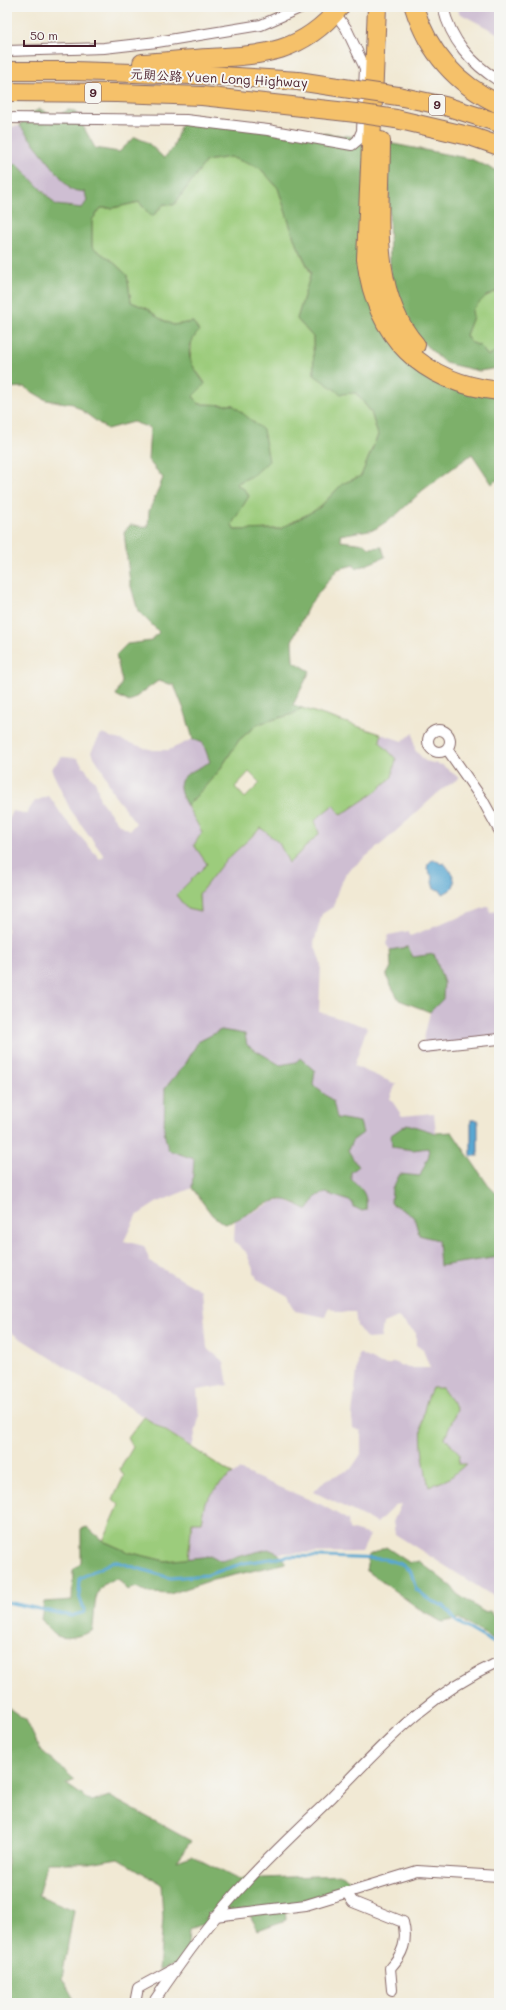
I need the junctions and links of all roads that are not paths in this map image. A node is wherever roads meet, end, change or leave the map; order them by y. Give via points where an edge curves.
1 (302, 7) edge
2 (377, 7) edge
3 (387, 7) edge
4 (414, 7) edge
5 (443, 7) edge
6 (335, 11) edge
7 (7, 51) edge
8 (7, 71) edge
9 (74, 71) junction
10 (499, 81) edge
11 (7, 92) edge
12 (499, 104) edge
13 (7, 118) edge
14 (499, 124) edge
15 (440, 131) junction
16 (499, 146) edge
17 (499, 158) edge
18 (499, 380) edge
19 (499, 391) edge
20 (447, 749) dead end
21 (499, 830) edge
22 (499, 1040) edge
23 (423, 1047) dead end
24 (499, 1662) edge
25 (499, 1876) edge
26 (346, 1892) junction
27 (392, 1990) dead end
28 (135, 2003) edge
29 (153, 2003) edge

1 - 7 street via 261,25 156,42 104,48
2 - 19 highway via 366,259 375,304 399,343 415,359 455,382
3 - 18 highway via 383,64 380,240 389,295 408,335 431,358 458,373 486,380
4 - 12 highway via 427,40 452,73 482,96
5 - 10 street via 454,38 479,68
6 - 9 highway via 317,30 302,40 265,54 239,58 122,64
6 - 13 street via 365,68 361,135 352,145 268,130 186,120
8 - 9 highway, 元朗公路 Yuen Long Highway / 9
9 - 14 highway, 元朗公路 Yuen Long Highway / 9, bridge via 298,81 398,96
11 - 15 highway, 元朗公路 Yuen Long Highway / 9, bridge via 242,99 396,119
15 - 16 highway, 元朗公路 Yuen Long Highway / 9 via 473,137
15 - 17 highway
20 - 21 street
22 - 23 street
24 - 29 street via 473,1674 439,1695 394,1733 246,1882 177,1968
25 - 26 street via 417,1871
26 - 27 street via 353,1902 404,1922 406,1935 399,1958 390,1968
26 - 28 street via 306,1905 214,1916 200,1931 177,1967 138,1988

